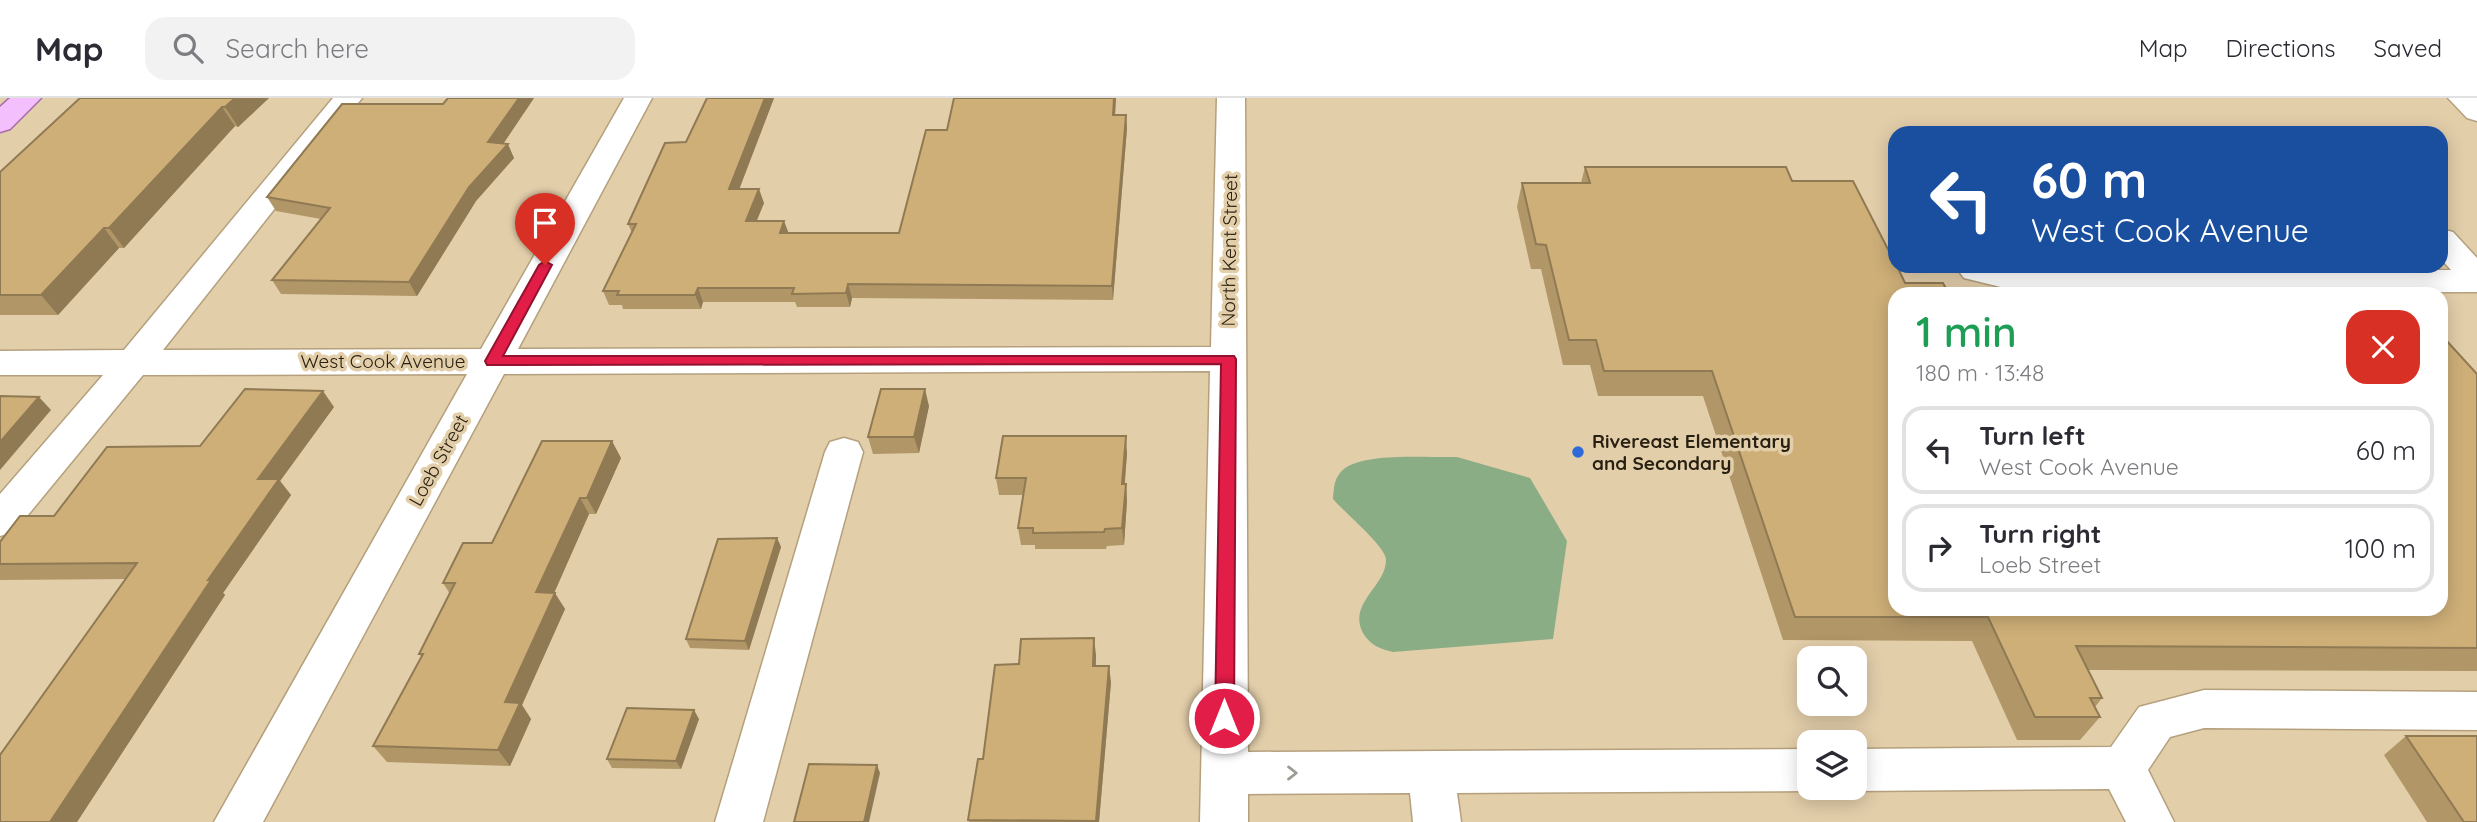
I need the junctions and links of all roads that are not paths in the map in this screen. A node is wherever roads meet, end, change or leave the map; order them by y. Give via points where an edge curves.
1 (27, 98) edge
2 (348, 98) edge
3 (638, 98) edge
4 (1231, 98) edge
5 (2462, 98) edge
6 (2477, 112) edge
7 (0, 123) edge
8 (2477, 236) edge
9 (2448, 238) edge
10 (2448, 247) edge
11 (1988, 273) edge
12 (2477, 280) edge
13 (1228, 359) junction
14 (493, 361) junction
15 (134, 362) junction
16 (0, 363) edge
17 (844, 452) dead end
18 (0, 522) edge
19 (2477, 711) edge
20 (2123, 768) junction
21 (1797, 770) edge
22 (1867, 770) edge
23 (1432, 772) junction
24 (1224, 773) junction
25 (238, 822) edge
26 (738, 822) edge
27 (1224, 822) edge
28 (1437, 822) edge
29 (2150, 822) edge

1 - 7 main road
2 - 15 street
3 - 14 street, Loeb Street
4 - 13 street, North Kent Street
5 - 6 street
8 - 9 street
10 - 12 street
11 - 12 street via 2025,282
13 - 14 street, West Cook Avenue
13 - 24 street, North Kent Street
14 - 15 street, West Cook Avenue
14 - 25 street, Loeb Street
15 - 16 street, West Cook Avenue
15 - 18 street
17 - 26 street
19 - 20 street via 2204,709 2155,721
20 - 22 street
20 - 29 street
21 - 23 street
24 -> 23 street
23 - 28 street
24 - 27 street, North Kent Street

